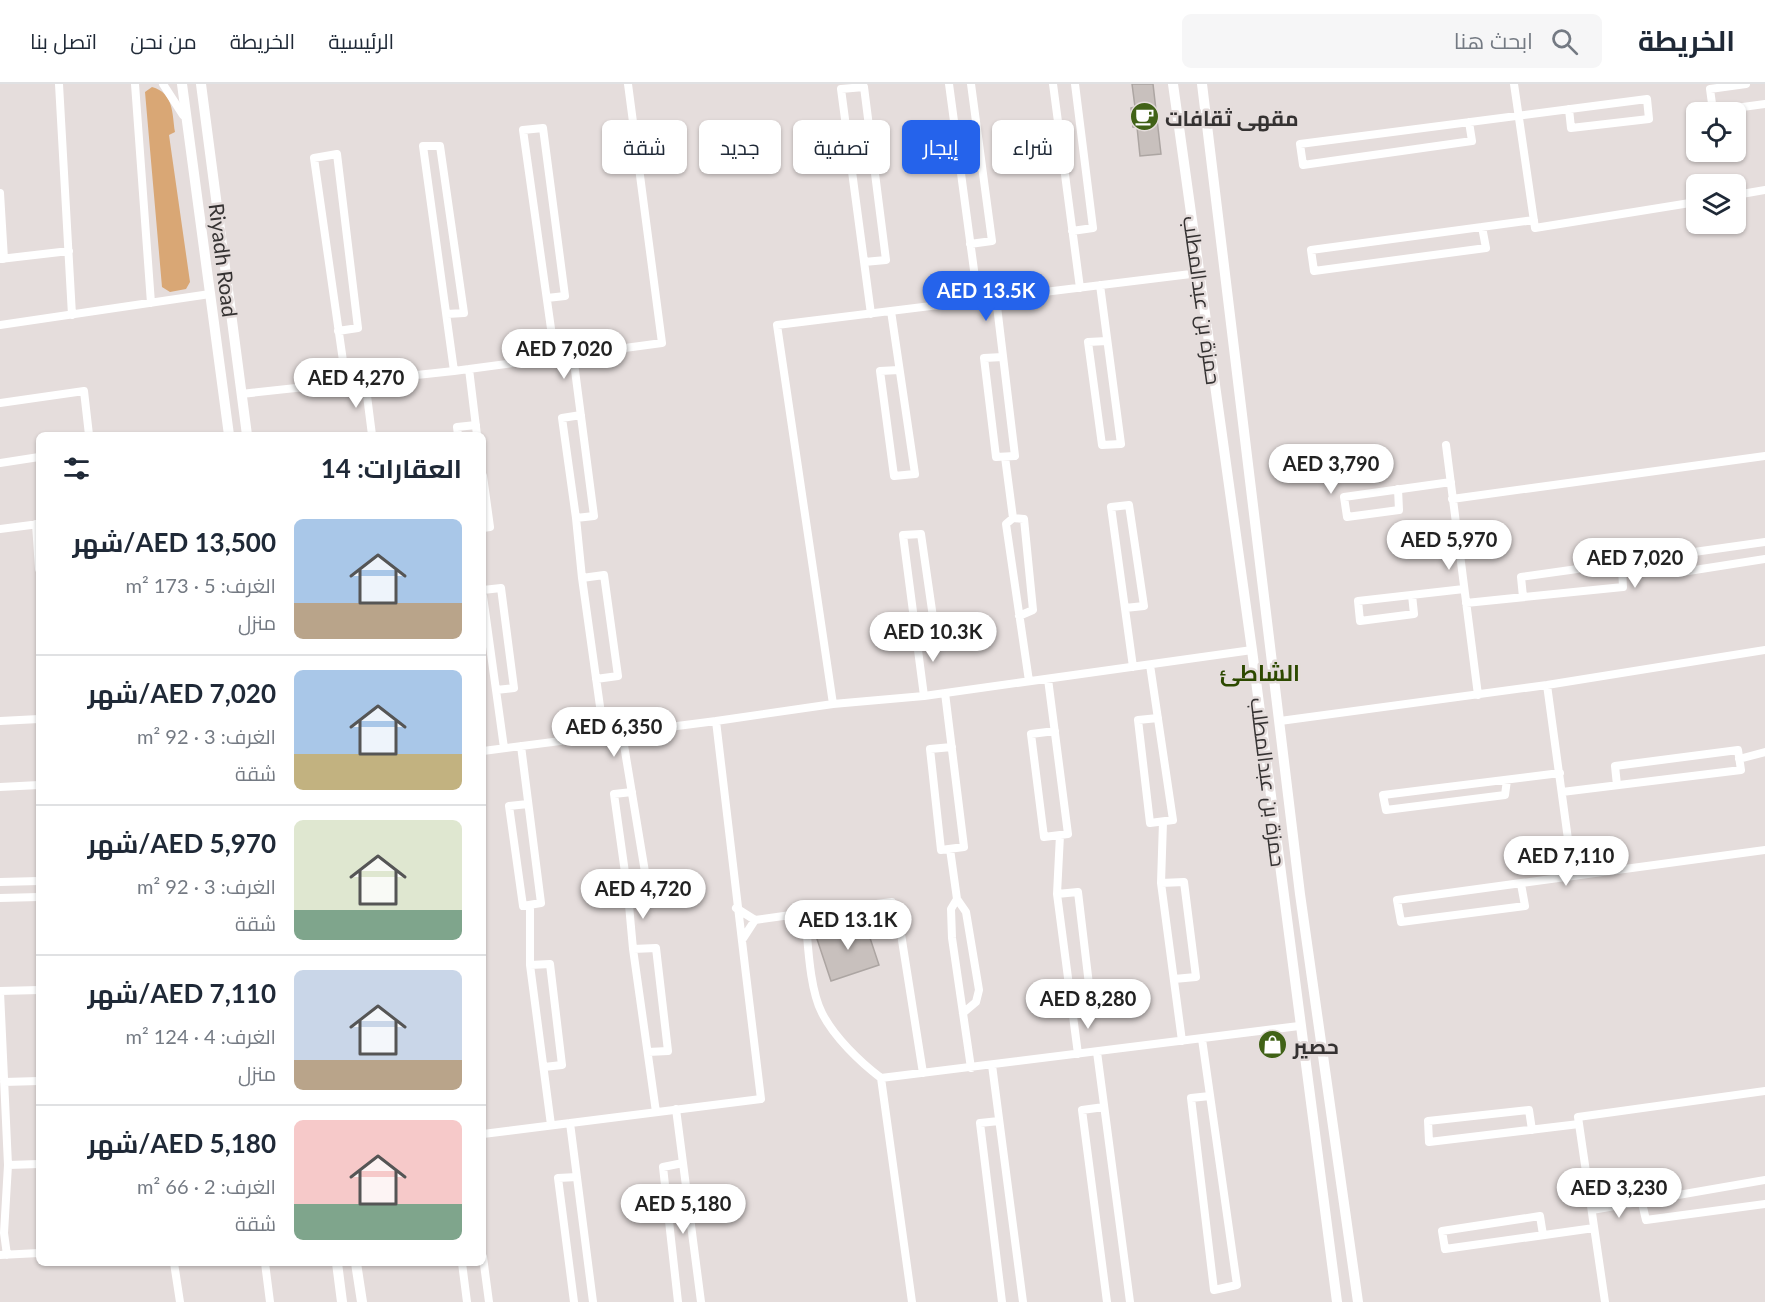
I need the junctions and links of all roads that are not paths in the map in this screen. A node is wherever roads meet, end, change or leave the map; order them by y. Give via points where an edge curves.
1 (59, 84) edge
2 (135, 84) edge
3 (163, 84) edge
4 (182, 84) edge
5 (201, 84) edge
6 (628, 84) edge
7 (949, 84) edge
8 (971, 84) edge
9 (1053, 84) edge
10 (1075, 84) edge
11 (1173, 84) edge
12 (1203, 84) edge
13 (1514, 84) edge
14 (1746, 84) edge
15 (1765, 104) edge
16 (1569, 109) junction
17 (1518, 115) junction
18 (1469, 122) junction
19 (188, 126) junction
20 (1765, 190) edge
21 (1746, 193) edge
22 (0, 195) edge
23 (1686, 204) edge
24 (1534, 220) junction
25 (1482, 227) junction
26 (1072, 231) junction
27 (970, 244) junction
28 (69, 250) junction
29 (2, 259) edge
30 (864, 262) junction
31 (1198, 273) junction
32 (1100, 285) junction
33 (1080, 288) junction
34 (210, 294) junction
35 (547, 298) junction
36 (996, 298) junction
37 (978, 300) junction
38 (150, 303) junction
39 (891, 311) junction
40 (447, 314) junction
41 (871, 314) junction
42 (72, 315) junction
43 (0, 325) edge
44 (338, 331) junction
45 (1107, 340) junction
46 (573, 355) junction
47 (555, 357) junction
48 (1003, 357) junction
49 (469, 369) junction
50 (900, 370) junction
51 (454, 371) junction
52 (365, 380) junction
53 (346, 382) junction
54 (241, 394) junction
55 (0, 403) edge
56 (581, 415) junction
57 (476, 425) junction
58 (89, 432) edge
59 (229, 432) edge
60 (247, 432) edge
61 (372, 432) edge
62 (458, 432) edge
63 (477, 432) edge
64 (1446, 445) dead end
65 (1005, 456) junction
66 (1765, 456) edge
67 (36, 458) edge
68 (0, 463) edge
69 (1451, 482) junction
70 (1398, 489) junction
71 (486, 498) edge
72 (1452, 499) junction
73 (576, 518) junction
74 (1012, 518) junction
75 (36, 524) edge
76 (486, 528) edge
77 (0, 529) edge
78 (1765, 542) edge
79 (1680, 554) junction
80 (1765, 559) edge
81 (1622, 567) junction
82 (582, 578) junction
83 (1464, 589) junction
84 (486, 590) edge
85 (1412, 595) junction
86 (1523, 597) junction
87 (1466, 603) junction
88 (1125, 608) junction
89 (1018, 616) junction
90 (486, 618) edge
91 (916, 633) junction
92 (1252, 650) junction
93 (1765, 651) edge
94 (1150, 664) junction
95 (1133, 667) junction
96 (596, 679) junction
97 (1047, 679) junction
98 (1029, 681) junction
99 (1547, 685) junction
100 (496, 690) junction
101 (945, 693) junction
102 (1478, 694) junction
103 (924, 696) junction
104 (833, 704) junction
105 (1158, 718) junction
106 (36, 719) edge
107 (0, 721) edge
108 (716, 721) junction
109 (1280, 721) junction
110 (1055, 731) junction
111 (622, 733) junction
112 (604, 735) junction
113 (521, 746) junction
114 (952, 747) junction
115 (504, 748) junction
116 (486, 751) edge
117 (1765, 752) edge
118 (1739, 759) junction
119 (1560, 773) junction
120 (1507, 780) junction
121 (36, 785) edge
122 (1617, 785) junction
123 (0, 787) edge
124 (632, 792) junction
125 (1562, 792) junction
126 (528, 804) junction
127 (1162, 822) junction
128 (1060, 835) junction
129 (950, 849) junction
130 (1278, 849) junction
131 (1765, 850) edge
132 (1295, 852) junction
133 (1573, 876) junction
134 (36, 881) edge
135 (0, 882) edge
136 (1161, 884) junction
137 (1521, 884) junction
138 (1283, 890) junction
139 (628, 894) junction
140 (1057, 894) junction
141 (1300, 894) junction
142 (36, 897) edge
143 (0, 898) edge
144 (957, 899) junction
145 (530, 905) junction
146 (736, 908) junction
147 (805, 913) junction
148 (755, 920) junction
149 (742, 940) junction
150 (633, 949) junction
151 (530, 965) junction
152 (1174, 979) junction
153 (36, 990) edge
154 (0, 992) edge
155 (1070, 996) junction
156 (963, 1013) junction
157 (1299, 1026) junction
158 (1202, 1038) junction
159 (1182, 1041) junction
160 (648, 1052) junction
161 (1097, 1052) junction
162 (1078, 1054) junction
163 (992, 1065) junction
164 (544, 1067) junction
165 (971, 1068) junction
166 (923, 1073) junction
167 (880, 1078) junction
168 (36, 1081) edge
169 (4, 1082) junction
170 (1765, 1091) edge
171 (1210, 1096) junction
172 (1104, 1107) junction
173 (676, 1110) junction
174 (656, 1112) junction
175 (999, 1121) junction
176 (570, 1123) junction
177 (1579, 1124) junction
178 (551, 1125) junction
179 (1532, 1130) junction
180 (486, 1134) edge
181 (683, 1163) junction
182 (36, 1164) edge
183 (8, 1166) junction
184 (577, 1177) junction
185 (1765, 1180) edge
186 (1642, 1203) junction
187 (1765, 1204) edge
188 (1592, 1210) junction
189 (1594, 1228) junction
190 (1543, 1235) junction
191 (36, 1253) edge
192 (3, 1255) edge
193 (174, 1266) edge
194 (265, 1266) edge
195 (337, 1266) edge
196 (356, 1266) edge
197 (462, 1266) edge
198 (484, 1266) edge
199 (180, 1302) edge
200 (270, 1302) edge
201 (342, 1302) edge
202 (362, 1302) edge
203 (467, 1302) edge
204 (489, 1302) edge
205 (574, 1302) edge
206 (593, 1302) edge
207 (678, 1302) edge
208 (701, 1302) edge
209 (912, 1302) edge
210 (1002, 1302) edge
211 (1023, 1302) edge
212 (1107, 1302) edge
213 (1130, 1302) edge
214 (1337, 1302) edge
215 (1358, 1302) edge
216 (1605, 1302) edge

1 - 28 street
2 - 38 street
3 - 19 street
4 - 19 street
5 - 54 street, Riyadh Road
6 - 46 street via 662,343
7 - 27 street
8 - 27 street via 992,241
9 - 26 street
10 - 26 street via 1093,228
11 - 31 street, حمزة بن عبدالمطلب
12 - 109 street, حمزة بن عبدالمطلب
13 - 17 street
14 - 15 street via 1710,89 1713,111
16 - 16 street via 1571,128 1649,119 1647,99
16 - 17 street
17 - 18 street
17 - 24 street
18 - 18 street via 1300,144 1303,165 1472,141
19 - 34 street
20 - 21 street
22 - 29 street
23 - 24 street via 1535,228
24 - 25 street
25 - 25 street via 1311,250 1314,271 1486,248
26 - 33 street
27 - 37 street
28 - 29 street
28 - 42 street
30 - 30 street via 841,89 864,87 886,260
30 - 41 street
31 - 32 street
31 - 92 street, حمزة بن عبدالمطلب
32 - 33 street
32 - 45 street
33 - 36 street
34 - 38 street
34 - 59 street
35 - 35 street via 524,130 543,128 565,296
35 - 47 street
36 - 37 street
36 - 48 street
37 - 39 street
38 - 42 street
39 - 41 street
39 - 50 street
40 - 40 street via 442,280 423,146 440,146 442,157 464,313
40 - 51 street
41 - 104 street via 777,325
42 - 43 street
44 - 44 street via 314,158 337,154 358,328
44 - 53 street
45 - 45 street via 1121,444 1102,445 1088,342
46 - 47 street
46 - 56 street
47 - 49 street
48 - 65 street via 1015,456
48 - 65 street via 984,358 996,457
49 - 51 street
49 - 57 street
50 - 50 street via 915,474 894,476 880,371
51 - 52 street
52 - 53 street
52 - 61 street
53 - 54 street
54 - 60 street, Riyadh Road
55 - 58 street via 84,391
56 - 73 street via 594,516
56 - 73 street via 562,418
57 - 62 street via 457,427
57 - 63 street
64 - 69 street
65 - 74 street
66 - 72 street
67 - 68 street
69 - 70 street
69 - 72 street
70 - 70 street via 1344,497 1347,517 1399,510
71 - 76 street via 490,528
72 - 83 street
73 - 82 street
74 - 89 street via 1006,524
74 - 89 street via 1024,519 1034,610
75 - 77 street
78 - 79 street
79 - 80 street via 1682,572
79 - 81 street
81 - 86 street via 1623,587
81 - 86 street via 1613,564 1521,577
82 - 96 street
82 - 96 street via 604,575 618,676
83 - 85 street
83 - 87 street
84 - 100 street via 501,588 514,688
85 - 85 street via 1358,601 1360,621 1414,614
86 - 87 street
87 - 102 street
88 - 88 street via 1111,507 1129,505 1144,606
88 - 95 street
89 - 98 street
90 - 100 street
91 - 91 street via 903,535 921,534 935,631
91 - 103 street
92 - 94 street
92 - 130 street, حمزة بن عبدالمطلب
93 - 99 street
94 - 95 street
94 - 105 street
95 - 97 street
96 - 112 street
97 - 98 street
97 - 110 street
98 - 101 street
99 - 102 street
99 - 119 street
100 - 115 street
101 - 103 street
101 - 114 street
102 - 109 street
103 - 104 street
104 - 108 street
105 - 127 street via 1173,820
105 - 127 street via 1138,720 1150,823
106 - 107 street
108 - 111 street
108 - 146 street
109 - 132 street, حمزة بن عبدالمطلب
110 - 128 street via 1068,834
110 - 128 street via 1031,734 1044,837
111 - 112 street
111 - 124 street
112 - 113 street
113 - 115 street
113 - 126 street
114 - 129 street via 964,847
114 - 129 street via 930,749 941,850
115 - 116 street
117 - 118 street
118 - 122 street via 1741,770
118 - 122 street via 1738,750 1615,766
119 - 120 street
119 - 125 street
120 - 120 street via 1383,795 1386,810 1505,795
121 - 123 street
122 - 125 street
124 - 139 street via 614,794
124 - 139 street via 648,890
125 - 133 street
126 - 145 street via 541,903
126 - 145 street via 509,806 522,906
127 - 136 street
128 - 140 street
129 - 144 street
130 - 132 street
130 - 138 street, حمزة بن عبدالمطلب
131 - 133 street
132 - 141 street, حمزة بن عبدالمطلب
133 - 137 street
134 - 135 street
136 - 152 street
136 - 152 street via 1184,882 1196,977
137 - 137 street via 1397,900 1401,922 1525,906
138 - 141 street
138 - 157 street, حمزة بن عبدالمطلب
139 - 150 street
140 - 155 street
140 - 155 street via 1078,892 1090,993
141 - 215 street, حمزة بن عبدالمطلب
142 - 143 street
144 - 156 street via 951,909 952,938
144 - 156 street via 966,912 979,990 976,1002
145 - 151 street
146 - 148 street
146 - 149 street
147 - 148 street
147 - 166 street via 892,902 898,915
147 - 167 street via 815,990 822,1013 855,1058
148 - 149 street
149 - 173 street via 761,1099
150 - 160 street
150 - 160 street via 656,948 668,1051
151 - 164 street
151 - 164 street via 550,964 562,1065
152 - 159 street
153 - 154 street
154 - 169 street
155 - 162 street
156 - 165 street
157 - 158 street
157 - 214 street, حمزة بن عبدالمطلب
158 - 159 street
158 - 171 street
159 - 161 street
160 - 174 street
161 - 162 street
161 - 172 street
162 - 163 street
163 - 165 street
163 - 175 street
164 - 178 street
165 - 166 street
166 - 167 street
167 - 209 street
168 - 169 street
169 - 183 street
170 - 177 street via 1578,1117
171 - 171 street via 1237,1285 1215,1290 1191,1098
172 - 212 street via 1082,1110
172 - 213 street
173 - 174 street
173 - 181 street
174 - 176 street
175 - 210 street via 980,1123
175 - 211 street
176 - 178 street
176 - 184 street
177 - 179 street
177 - 188 street
178 - 180 street
179 - 179 street via 1430,1142 1428,1121 1529,1110
181 - 207 street via 663,1167
181 - 208 street
182 - 183 street
183 - 192 street
184 - 205 street via 558,1178
184 - 206 street
185 - 186 street
186 - 187 street via 1646,1220
186 - 188 street
188 - 189 street
189 - 190 street
189 - 216 street
190 - 190 street via 1445,1249 1442,1230 1540,1216
191 - 192 street
193 - 199 street
194 - 200 street
195 - 201 street
196 - 202 street
197 - 203 street
198 - 204 street

